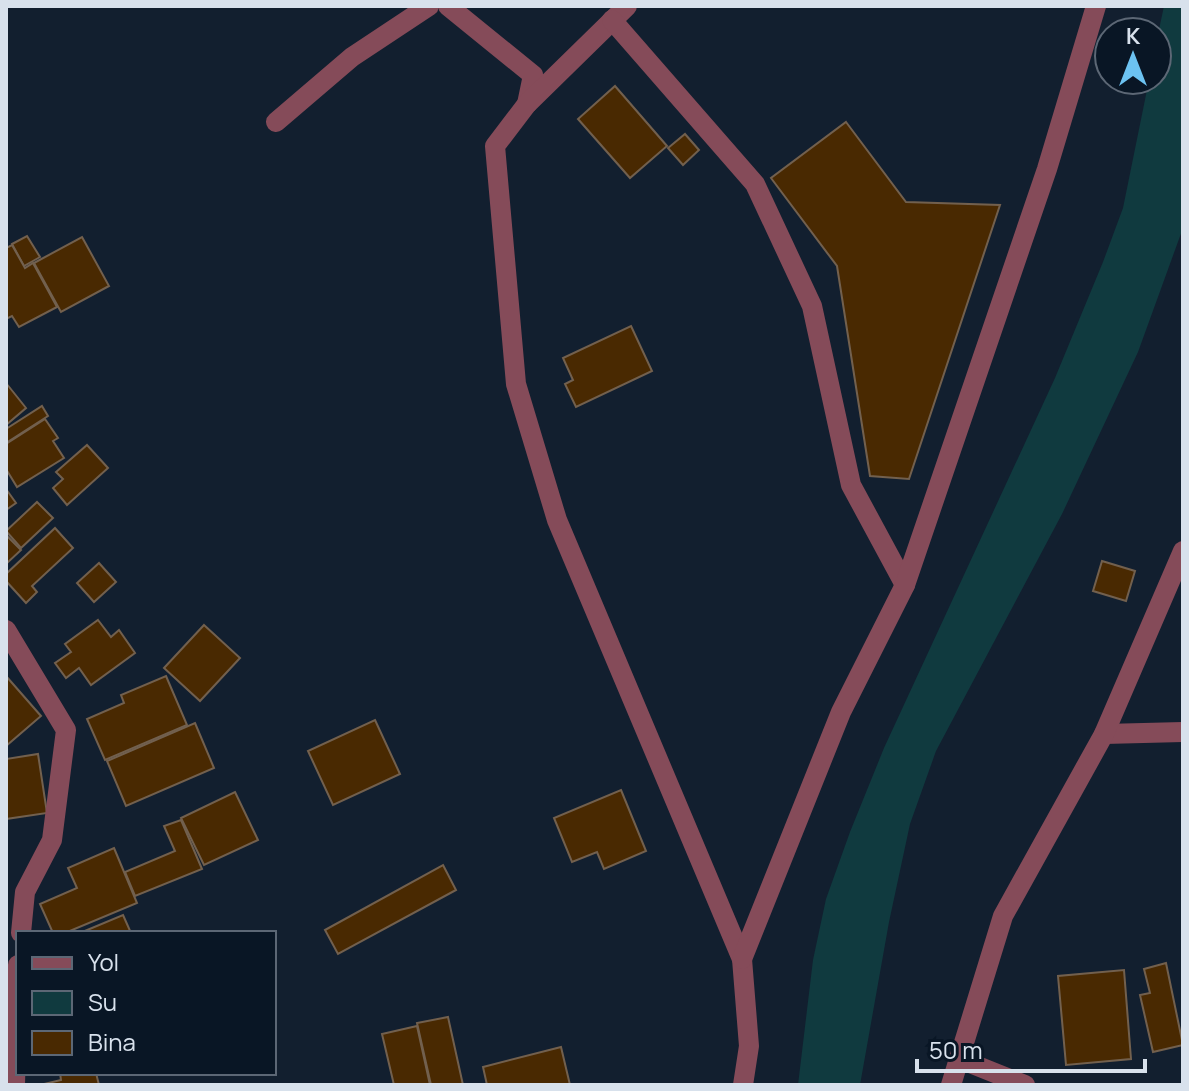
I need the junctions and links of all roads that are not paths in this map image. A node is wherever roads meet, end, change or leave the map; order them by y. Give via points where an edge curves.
1 (429, 6) edge
2 (448, 6) edge
3 (1096, 6) edge
4 (620, 13) edge
5 (527, 104) junction
6 (276, 122) dead end
7 (1183, 551) edge
8 (905, 585) junction
9 (6, 630) edge
10 (1183, 732) edge
11 (1104, 734) junction
12 (21, 931) edge
13 (742, 959) junction
14 (16, 1045) edge
15 (960, 1059) junction
16 (15, 1085) edge
17 (743, 1085) edge
18 (951, 1085) edge
19 (1025, 1085) edge

1 - 6 street via 352,57
2 - 5 street via 533,75
3 - 8 street via 1047,169
4 - 5 street
4 - 8 street via 755,184 812,306 851,485
5 - 13 street via 495,146 516,384 557,520
7 - 11 street
8 - 13 street via 841,712
9 - 12 street via 66,730 52,840 25,892
10 - 11 street
11 - 15 street via 1003,916
13 - 17 street via 749,1046
14 - 16 street
15 - 18 street
15 - 19 street

